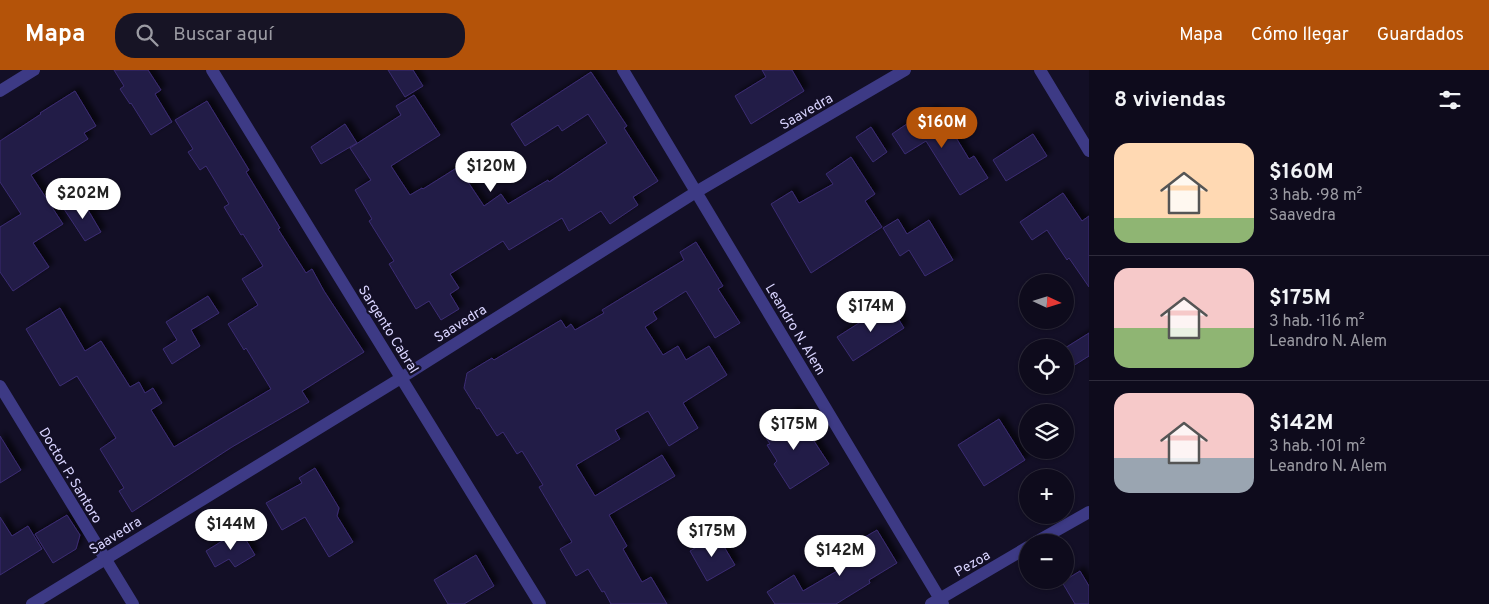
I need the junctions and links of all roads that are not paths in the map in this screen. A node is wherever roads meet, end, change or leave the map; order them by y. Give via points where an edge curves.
1 (34, 70) edge
2 (212, 70) edge
3 (623, 70) edge
4 (906, 70) edge
5 (1040, 70) edge
6 (0, 91) edge
7 (1089, 151) edge
8 (696, 192) junction
9 (401, 378) junction
10 (0, 386) edge
11 (1089, 512) edge
12 (1050, 534) edge
13 (1019, 553) edge
14 (106, 559) junction
15 (938, 602) edge
16 (32, 604) edge
17 (133, 604) edge
18 (540, 604) edge

1 - 6 street
2 - 9 street, Sargento Cabral
3 - 8 street, Leandro N. Alem
4 - 8 street, Saavedra
5 - 7 street
8 - 9 street, Saavedra
8 - 15 street, Leandro N. Alem
9 - 14 street, Saavedra
9 - 18 street, Sargento Cabral
10 - 14 street, Doctor P. Santoro
11 - 12 street
13 - 15 street, Pezoa
14 - 16 street, Saavedra
14 - 17 street, Doctor P. Santoro

